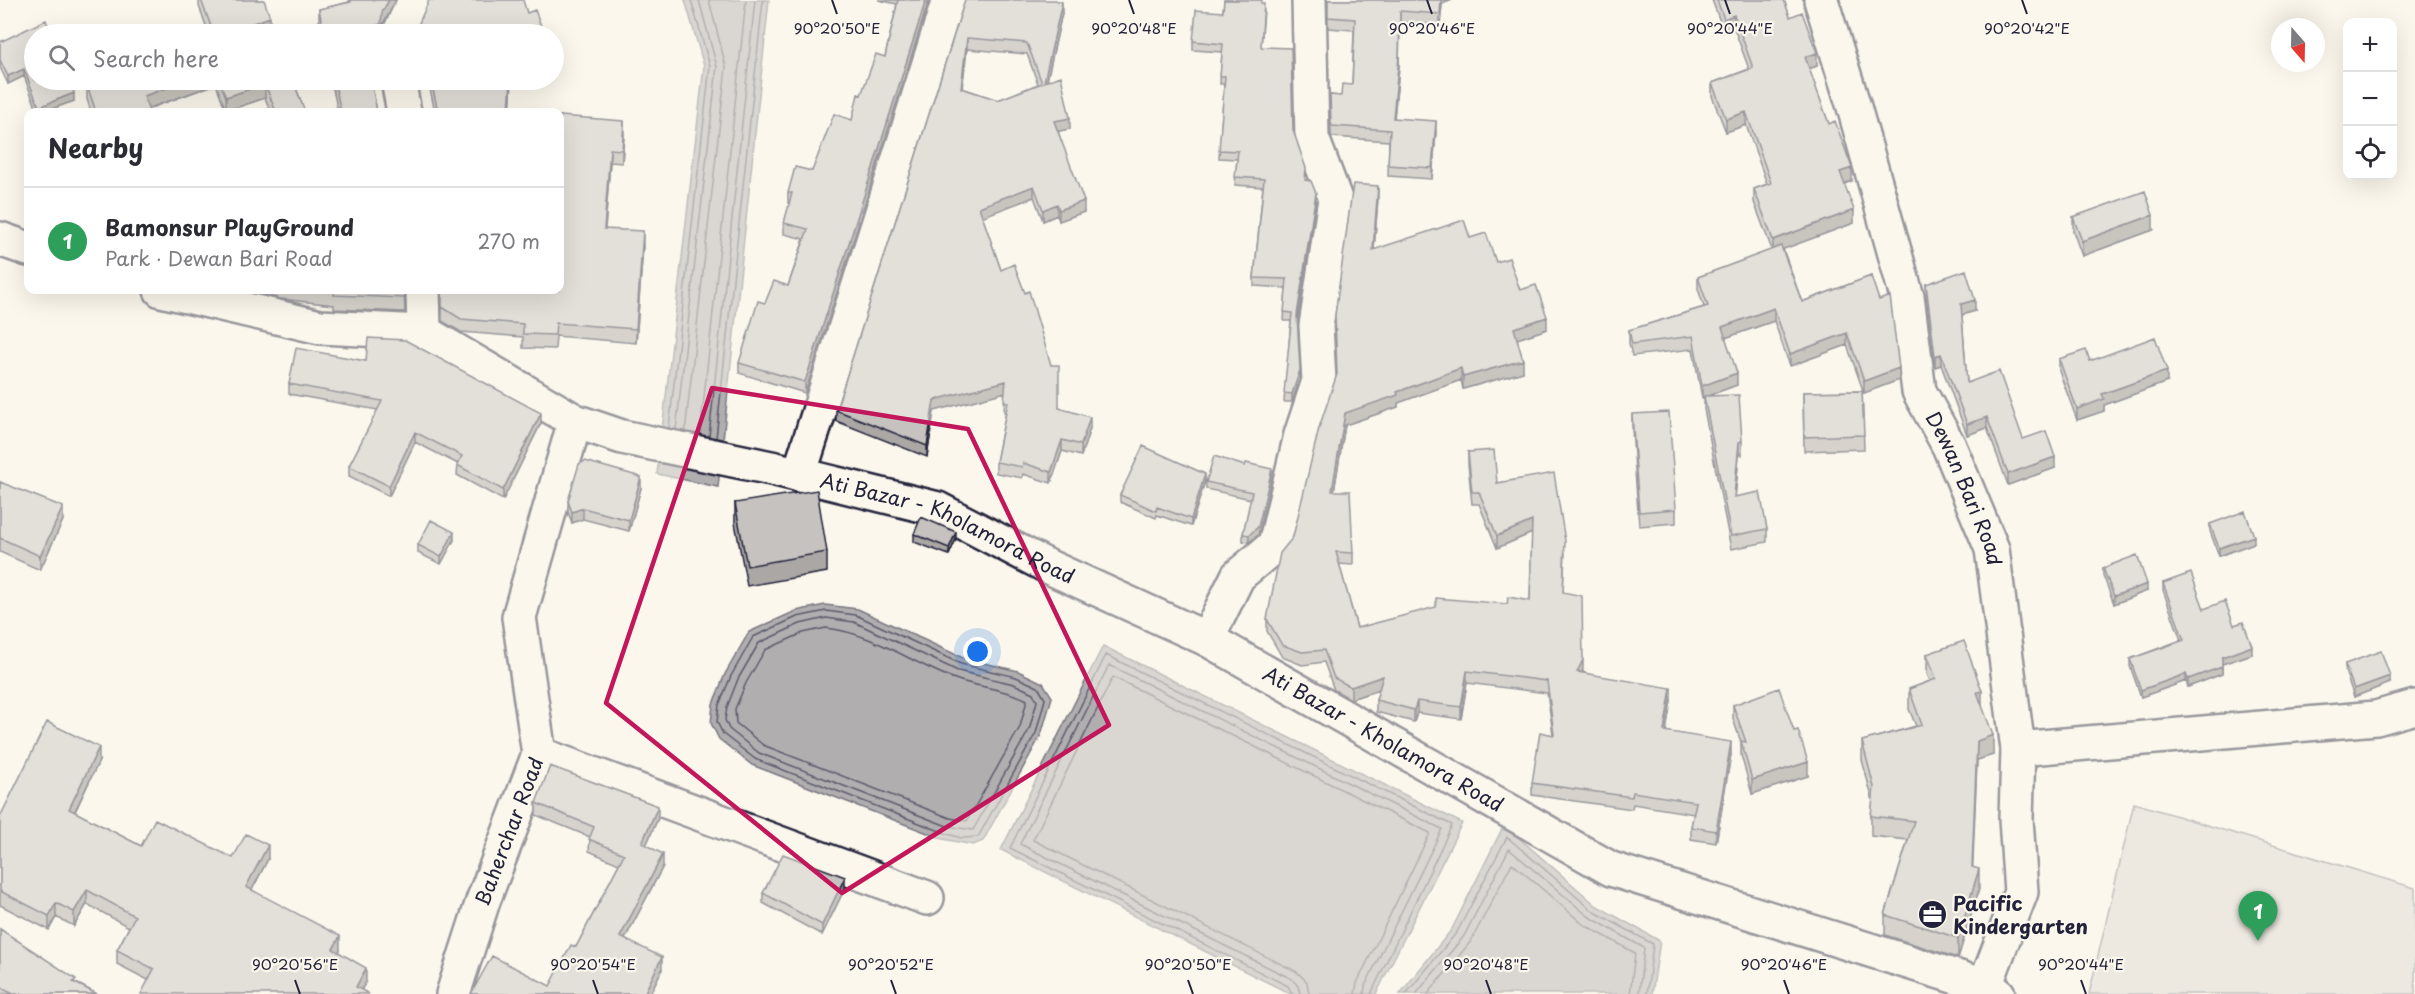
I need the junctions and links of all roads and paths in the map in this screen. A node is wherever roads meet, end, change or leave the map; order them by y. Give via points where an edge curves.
1 (415, 0) edge
2 (949, 0) edge
3 (1310, 0) edge
4 (1821, 0) edge
5 (404, 24) edge
6 (400, 90) edge
7 (403, 108) edge
8 (0, 239) edge
9 (24, 248) edge
10 (178, 294) edge
11 (423, 294) edge
12 (424, 332) junction
13 (575, 421) junction
14 (788, 472) junction
15 (1207, 639) junction
16 (2415, 707) edge
17 (2018, 749) junction
18 (539, 754) junction
19 (927, 898) dead end
20 (1992, 990) edge
21 (453, 994) edge

1 - 5 street
2 - 14 street
3 - 15 street via 1312,138 1335,199 1316,326 1319,381 1290,475 1275,545 1238,576
4 - 17 street, Dewan Bari Road via 1907,297 1919,391 1949,446 1992,549
6 - 7 street
8 - 9 street
10 - 12 street via 320,327
11 - 12 street
12 - 13 street
13 - 14 street, Ati Bazar - Kholamora Road via 622,437
13 - 18 street, Baherchar Road via 519,617
14 - 15 street, Ati Bazar - Kholamora Road via 938,509 1049,567
15 - 20 street, Ati Bazar - Kholamora Road via 1611,869
16 - 17 street via 2376,718
17 - 20 street, Dewan Bari Road via 2016,819 2021,892
18 - 19 street
18 - 21 street, Baherchar Road via 483,901

